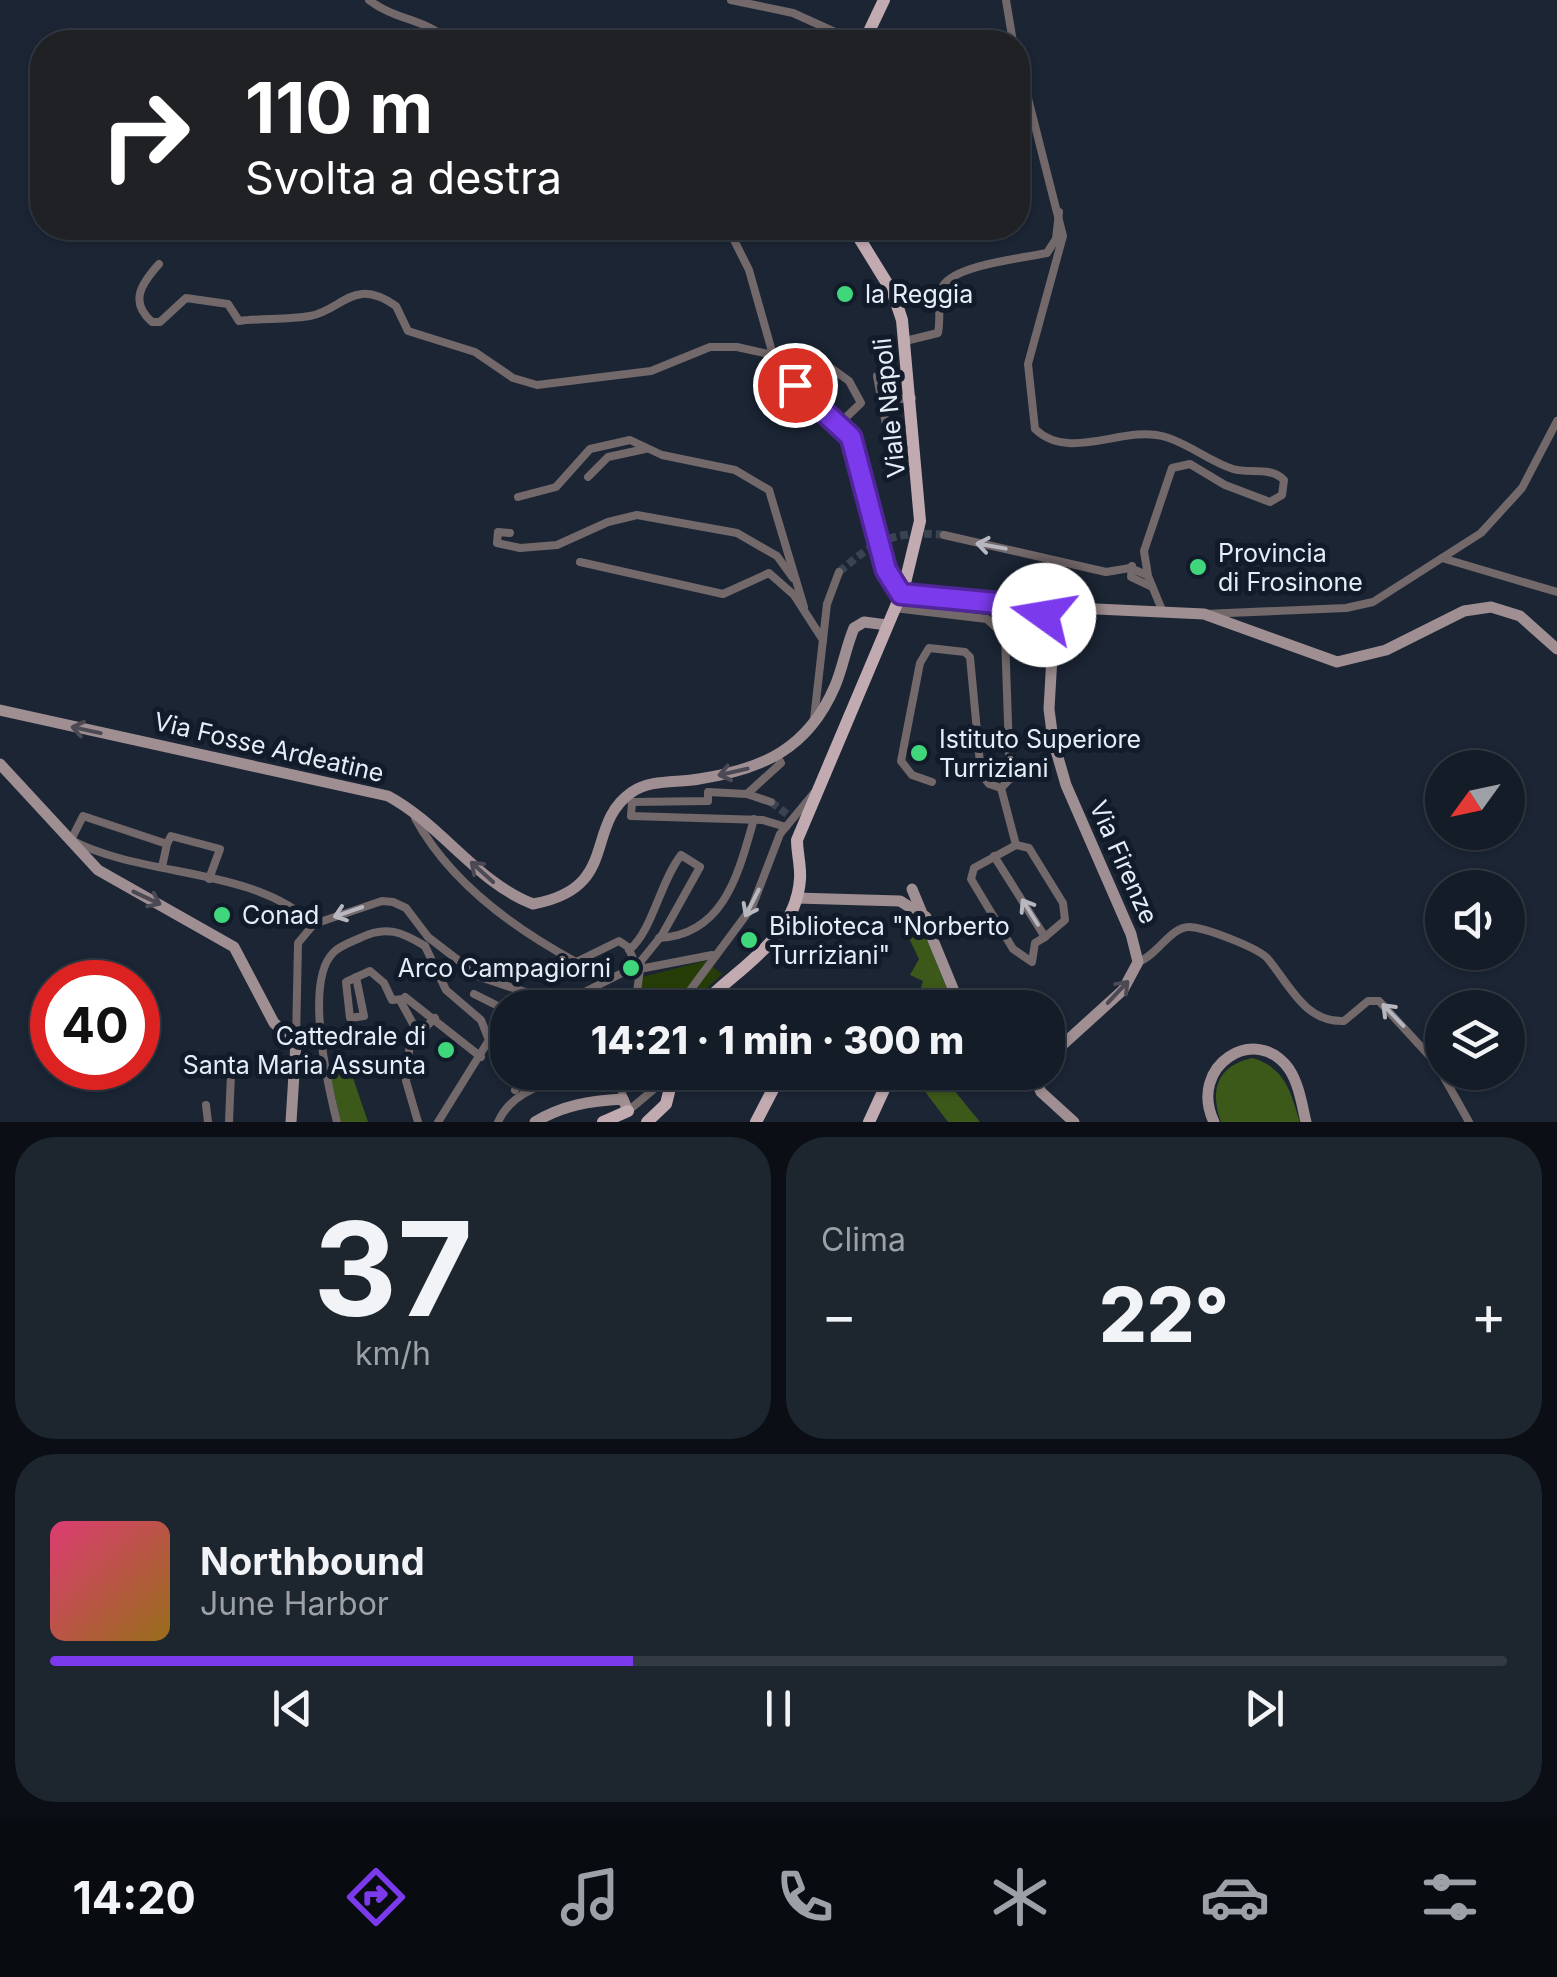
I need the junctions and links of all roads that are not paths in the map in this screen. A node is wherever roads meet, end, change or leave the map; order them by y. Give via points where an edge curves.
1 (369, 0) edge
2 (731, 0) edge
3 (884, 0) edge
4 (1006, 0) edge
5 (431, 30) edge
6 (831, 30) edge
7 (870, 30) edge
8 (1011, 30) edge
9 (1030, 104) edge
10 (1059, 212) junction
11 (734, 240) edge
12 (860, 240) edge
13 (158, 264) dead end
14 (905, 341) junction
15 (773, 354) junction
16 (785, 372) junction
17 (877, 376) dead end
18 (912, 398) junction
19 (882, 400) junction
20 (1557, 421) edge
21 (839, 424) junction
22 (644, 449) junction
23 (918, 468) junction
24 (588, 478) dead end
25 (518, 497) dead end
26 (510, 533) dead end
27 (944, 535) tunnel mouth
28 (1144, 552) junction
29 (1442, 558) junction
30 (580, 562) dead end
31 (1130, 568) junction
32 (839, 572) tunnel mouth
33 (1148, 576) junction
34 (1152, 586) junction
35 (800, 590) junction
36 (1557, 592) edge
37 (901, 594) junction
38 (804, 607) junction
39 (1040, 607) junction
40 (894, 608) junction
41 (1066, 608) junction
42 (1162, 610) junction
43 (1204, 614) junction
44 (887, 624) junction
45 (822, 640) junction
46 (1053, 649) junction
47 (1557, 649) edge
48 (0, 710) edge
49 (815, 722) junction
50 (778, 758) junction
51 (0, 764) edge
52 (932, 782) dead end
53 (1001, 788) junction
54 (818, 790) junction
55 (748, 794) junction
56 (771, 802) tunnel mouth
57 (412, 809) junction
58 (754, 819) junction
59 (786, 826) junction
60 (70, 840) junction
61 (167, 844) junction
62 (1016, 844) junction
63 (994, 856) junction
64 (162, 866) junction
65 (210, 879) junction
66 (912, 889) dead end
67 (796, 898) junction
68 (926, 917) junction
69 (314, 924) junction
70 (1045, 936) junction
71 (659, 938) junction
72 (427, 942) junction
73 (630, 950) junction
74 (712, 956) junction
75 (1138, 962) junction
76 (639, 972) junction
77 (356, 977) junction
78 (512, 990) edge
79 (596, 990) edge
80 (638, 990) edge
81 (689, 990) edge
82 (719, 990) edge
83 (954, 990) edge
84 (474, 994) dead end
85 (404, 999) junction
86 (490, 1002) edge
87 (435, 1018) junction
88 (418, 1034) junction
89 (296, 1042) junction
90 (1065, 1043) edge
91 (481, 1058) junction
92 (230, 1074) dead end
93 (534, 1090) edge
94 (623, 1090) edge
95 (653, 1090) edge
96 (670, 1090) edge
97 (773, 1090) edge
98 (884, 1090) edge
99 (1040, 1090) edge
100 (206, 1105) dead end
101 (626, 1105) junction
102 (208, 1122) edge
103 (230, 1122) edge
104 (292, 1122) edge
105 (338, 1122) edge
106 (418, 1122) edge
107 (438, 1122) edge
108 (498, 1122) edge
109 (534, 1122) edge
110 (603, 1122) edge
111 (647, 1122) edge
112 (756, 1122) edge
113 (869, 1122) edge
114 (1074, 1122) edge
115 (1214, 1122) edge
116 (1306, 1122) edge
117 (1469, 1122) edge

1 - 5 street via 390,16
2 - 6 street via 793,13
3 - 7 main road
4 - 8 street
9 - 10 street
10 - 14 street via 1047,252 950,279 942,289 938,333
10 - 28 street via 1062,246 1028,364 1035,429 1063,442 1141,432 1165,436 1235,470 1272,472 1284,480 1282,495 1270,502 1190,464 1177,465 1168,474
11 - 15 street
12 - 14 main road, Viale Napoli via 893,293
13 - 15 street via 137,300 152,322 186,298 228,304 239,321 315,315 342,297 365,295 396,306 408,331 462,347 537,385 651,370 710,347
14 - 18 main road, Viale Napoli
15 - 16 street
16 - 21 street
16 - 21 street via 817,358 849,382 861,403
17 - 19 street
18 - 19 street
18 - 23 main road, Viale Napoli
19 - 23 street via 894,468
20 - 29 street via 1522,488 1481,533
21 - 37 street via 855,447 886,570
22 - 24 street via 608,457
22 - 25 street via 630,440 600,443 556,487
22 - 35 street via 734,470 769,490
23 - 37 main road, Viale Napoli via 919,535
26 - 35 street via 498,532 498,543 539,548 637,515 720,529 760,543
31 -> 27 street via 1106,572
28 - 31 street
28 - 33 street
29 - 36 street
29 - 43 street via 1365,605
30 - 38 street via 723,594 769,573
31 - 33 street
31 - 34 street via 1138,583
32 - 45 street
33 - 34 street
34 - 42 street
35 - 38 street
37 - 39 main road
37 - 40 main road, Viale Napoli
38 - 45 street
39 - 41 main road
39 - 46 main road
40 - 44 main road, Viale Napoli
40 - 53 street via 987,619 1004,636 1010,779
41 - 42 main road
41 - 46 main road
42 - 43 main road
43 - 47 main road via 1337,662 1386,650 1464,612 1491,607 1520,616
44 - 49 main road, Via Fosse Ardeatine via 854,628
44 - 54 main road, Viale Napoli
45 - 49 street
46 - 75 main road, Via Firenze via 1049,709 1057,760
57 -> 48 main road, Via Fosse Ardeatine via 361,789
49 - 50 main road, Via Fosse Ardeatine
50 - 55 street via 782,764
50 -> 57 main road, Via Fosse Ardeatine via 632,792 615,808 592,871 566,894 533,904 488,878
51 - 60 main road
52 - 53 street via 912,775 900,761 929,648 970,657 982,774
53 - 62 street
54 - 59 street
54 - 67 main road, Viale Napoli via 797,840
55 - 56 street
55 - 58 street via 708,792 708,802 632,802 632,816
57 - 73 street via 460,874 532,938 576,962 619,941
58 - 59 street
58 - 71 street via 724,905 704,924
59 -> 74 street via 752,907
60 - 61 street via 83,816
60 - 64 street
60 -> 89 main road via 98,870 234,947 274,1023
61 - 64 street
61 - 65 street via 170,836 220,849
62 - 63 street
62 - 70 street via 1029,848 1064,904 1065,920
70 -> 63 street
63 - 70 street via 971,874 984,903 1028,962
64 - 65 street
65 - 69 street via 290,906
66 - 68 main road
67 - 68 main road via 900,901
67 - 82 main road via 765,949
68 - 83 main road
72 -> 69 street via 406,908 387,900
69 - 89 street via 296,953
71 - 73 street via 700,867 680,855
71 - 76 street
72 - 78 street
72 - 91 street via 446,990 484,1027 488,1046
72 - 105 street via 380,930 328,960 320,1018
73 - 76 street
74 - 76 street
74 - 81 street
90 -> 75 main road, Via Firenze via 1123,990
117 -> 75 street via 1436,1063 1379,1001 1368,1001 1344,1022 1328,1019 1296,998 1269,960 1190,927
76 - 79 street via 624,972
76 - 80 street
77 - 77 street via 346,982 350,1018 364,1016
77 - 85 street via 372,972 392,1000
84 - 86 street
85 - 87 street
85 - 88 street
87 - 88 street
87 - 91 street
88 - 106 street via 410,1042 406,1081
89 - 104 main road
91 - 107 street
92 - 103 street
93 - 108 street
94 - 101 street
95 - 101 street
96 - 111 main road via 666,1104
97 - 112 main road
98 - 113 main road
99 - 114 main road
100 - 102 street
101 - 109 main road via 558,1108
101 - 110 main road
115 - 116 main road via 1206,1098 1214,1071 1226,1057 1256,1051 1287,1066

